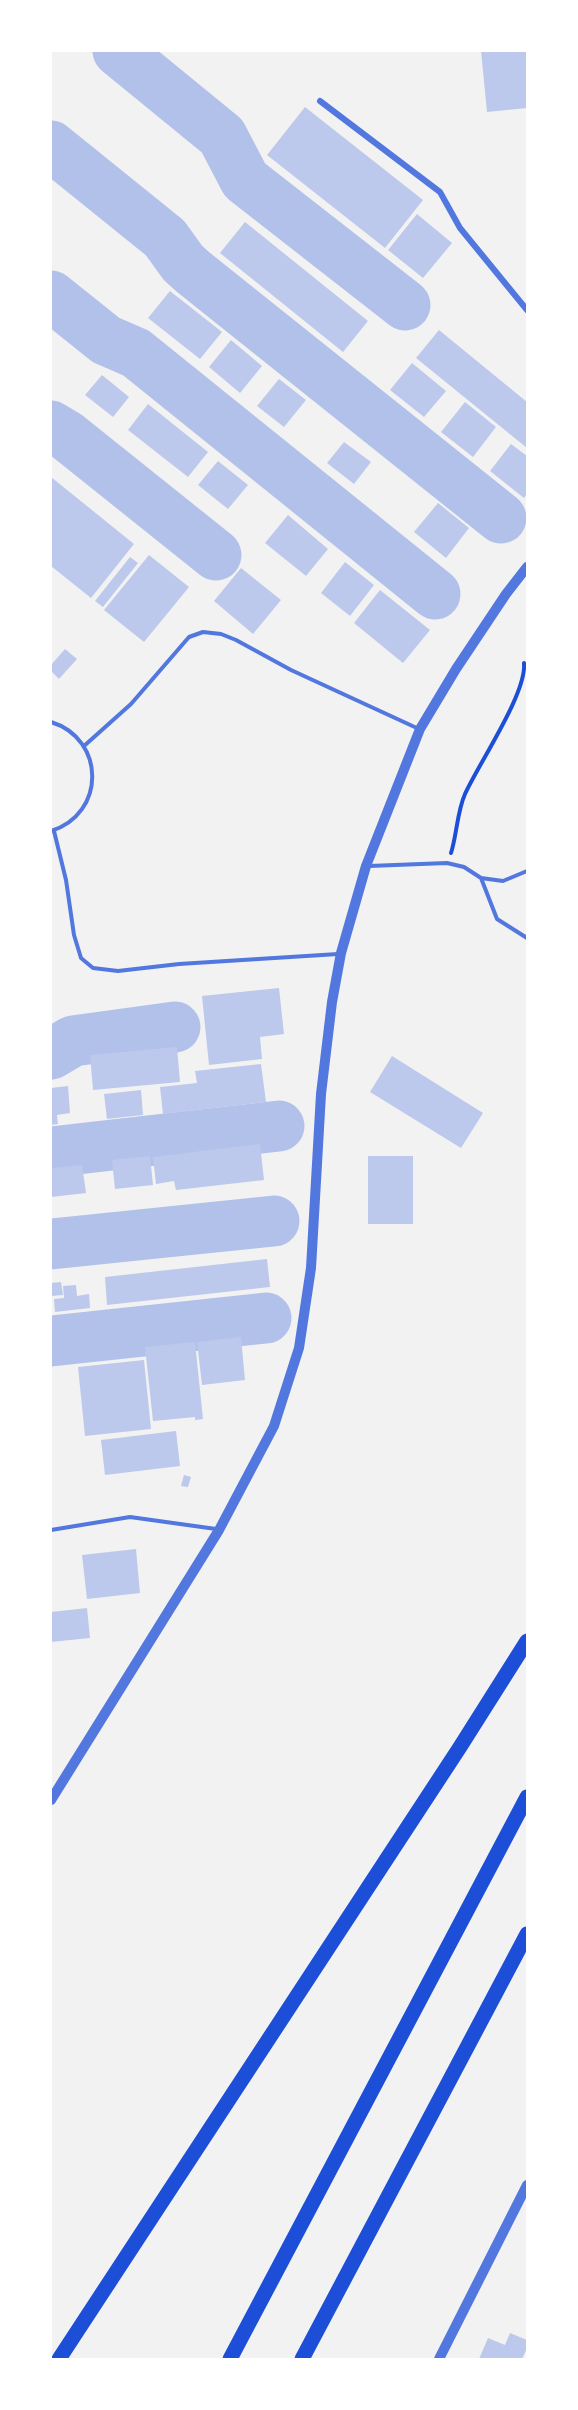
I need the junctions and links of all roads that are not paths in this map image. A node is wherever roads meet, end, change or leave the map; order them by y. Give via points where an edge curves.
1 (320, 101) dead end
2 (527, 310) edge
3 (527, 567) edge
4 (51, 722) edge
5 (420, 729) junction
6 (84, 746) junction
7 (52, 831) edge
8 (366, 866) junction
9 (527, 871) edge
10 (481, 878) junction
11 (527, 938) edge
12 (341, 953) junction
13 (51, 1530) edge
14 (219, 1530) junction
15 (527, 1641) edge
16 (527, 1797) edge
17 (51, 1800) edge
18 (527, 1934) edge
19 (527, 2185) edge
20 (59, 2359) edge
21 (230, 2359) edge
22 (302, 2359) edge
23 (439, 2359) edge

1 - 2 street via 440,192 460,228
3 - 5 street via 456,669
4 - 6 lane via 73,733
5 - 6 lane via 291,670 236,640 203,632 189,637 131,704
5 - 8 street
6 - 7 lane via 91,761 90,795 82,811
7 - 12 lane via 66,880 74,935 81,958 93,968 118,971
8 - 10 lane via 447,863 464,867
8 - 12 street
9 - 10 lane via 503,881
10 - 11 lane via 497,919
12 - 14 street via 321,1094 311,1268 298,1348 274,1426
13 - 14 lane via 130,1517
14 - 17 street
15 - 20 highway
16 - 21 highway
18 - 22 highway
19 - 23 street

